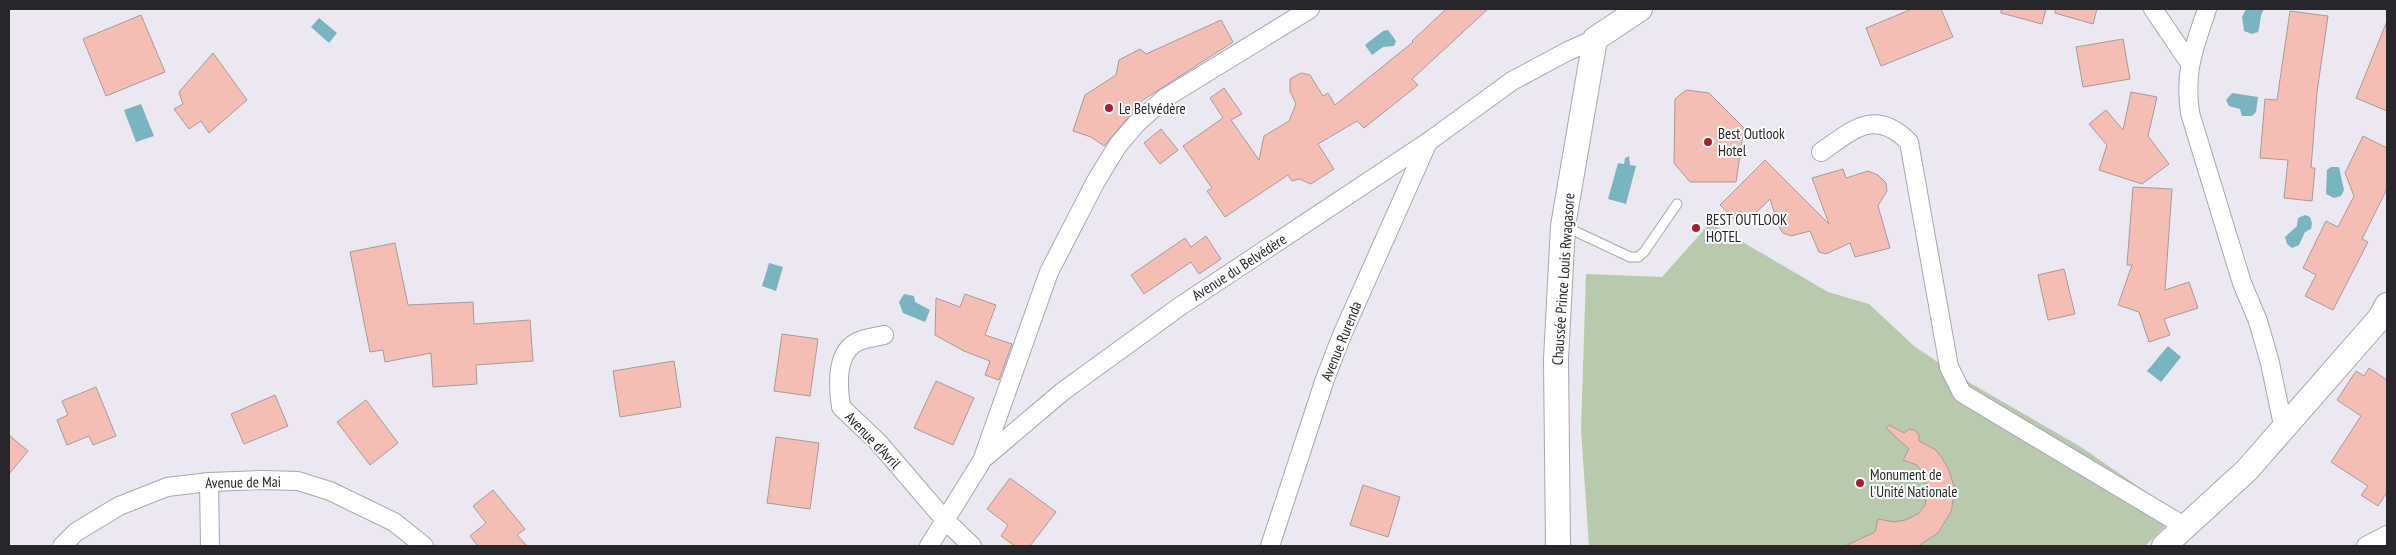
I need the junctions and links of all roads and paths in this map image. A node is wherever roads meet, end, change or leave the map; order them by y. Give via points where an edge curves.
1 (1310, 9) edge
2 (1640, 9) edge
3 (2153, 9) edge
4 (2207, 9) edge
5 (1595, 39) junction
6 (2190, 62) junction
7 (1428, 142) junction
8 (1821, 152) dead end
9 (1677, 204) dead end
10 (1563, 226) junction
11 (2387, 305) edge
12 (884, 335) dead end
13 (2284, 430) junction
14 (983, 459) junction
15 (209, 482) junction
16 (944, 519) junction
17 (2184, 526) junction
18 (2387, 535) edge
19 (62, 546) edge
20 (210, 546) edge
21 (424, 546) edge
22 (929, 546) edge
23 (972, 546) edge
24 (1270, 546) edge
25 (1558, 546) edge
26 (2164, 546) edge
27 (2366, 546) edge

1 - 14 street via 1166,98 1118,145 1049,272
2 - 5 street
3 - 6 street
4 - 6 street
5 - 7 street, Avenue du Belvédère via 1512,81
5 - 10 street, Chaussée Prince Louis Rwagasore
6 - 13 street via 2187,91 2190,113 2242,283 2258,321
7 - 14 street, Avenue du Belvédère via 1179,307 1062,392
7 - 24 street, Avenue Rurenda via 1339,343
8 - 17 street via 1860,126 1882,123 1898,131 1909,142 1949,367 1962,393
9 - 10 lane via 1638,256 1630,257
10 - 25 street, Chaussée Prince Louis Rwagasore via 1556,359
11 - 13 street via 2380,318
12 - 16 street, Avenue d'Avril via 856,342 845,354 839,375 841,408 878,442
13 - 17 street via 2246,470
14 - 16 street, Avenue du Belvédère
15 - 19 street, Avenue de Mai via 167,487 119,506 76,532
15 - 20 street
15 - 21 street, Avenue de Mai via 298,481 330,491 394,522
16 - 22 street, Avenue du Belvédère
16 - 23 street, Avenue d'Avril
17 - 26 street
18 - 27 street

